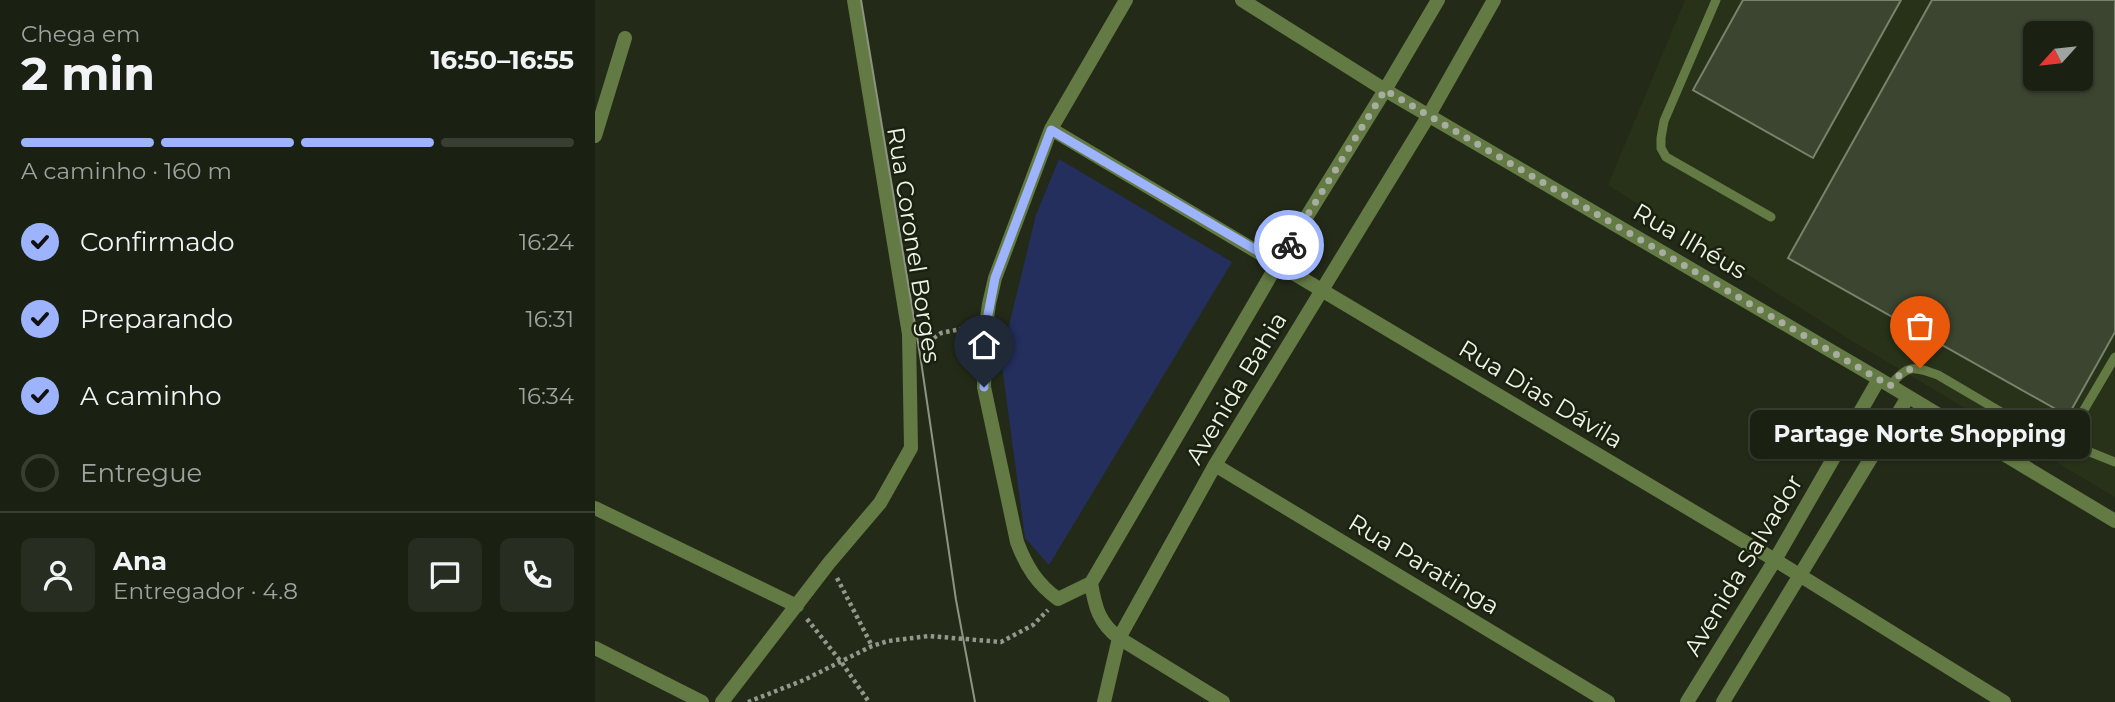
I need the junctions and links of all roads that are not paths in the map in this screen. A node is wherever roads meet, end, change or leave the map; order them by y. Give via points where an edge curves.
1 (854, 0) edge
2 (1126, 0) edge
3 (1242, 0) edge
4 (1437, 0) edge
5 (1494, 0) edge
6 (1716, 0) edge
7 (625, 38) dead end
8 (1385, 90) junction
9 (1429, 114) junction
10 (1051, 130) junction
11 (595, 136) edge
12 (1771, 217) dead end
13 (1278, 263) junction
14 (1321, 289) junction
15 (2115, 357) edge
16 (1885, 382) junction
17 (1908, 397) junction
18 (2065, 442) junction
19 (2115, 462) edge
20 (1215, 465) junction
21 (595, 508) edge
22 (2115, 521) edge
23 (1775, 560) junction
24 (1799, 575) junction
25 (1091, 583) junction
26 (797, 606) junction
27 (1119, 638) junction
28 (595, 648) edge
29 (702, 702) edge
30 (722, 702) edge
31 (1104, 702) edge
32 (1223, 702) edge
33 (1608, 702) edge
34 (1687, 702) edge
35 (1723, 702) edge
36 (2004, 702) edge

1 - 26 street, Rua Coronel Borges via 911,363 911,448 888,491
2 - 10 street
3 - 8 street, Rua Ilhéus
4 - 8 street, Avenida Bahia
5 - 9 street, Avenida Bahia
6 - 12 lane via 1664,121 1661,148 1666,157
7 - 11 street
8 - 9 street, Rua Ilhéus
8 - 13 street, Avenida Bahia
9 - 14 street, Avenida Bahia
9 - 16 street, Rua Ilhéus
10 - 13 street, Rua Dias Dávila
10 - 25 street via 995,278 986,325 984,387 1024,561 1043,588 1058,599
13 - 14 street, Rua Dias Dávila
13 - 25 street, Avenida Bahia
14 - 20 street, Avenida Bahia
14 - 23 street, Rua Dias Dávila
15 - 18 lane
16 - 17 street, Rua Ilhéus
16 - 18 lane via 1908,369 1920,368 2047,439
16 - 23 street, Avenida Salvador
17 - 22 street, Rua Ilhéus
17 - 24 street
18 - 19 lane
20 - 27 street, Avenida Bahia
20 - 33 street, Rua Paratinga
21 - 26 street
23 - 24 street, Rua Dias Dávila
23 - 34 street, Avenida Salvador
24 - 35 street
24 - 36 street, Rua Dias Dávila
25 - 27 street via 1106,628
26 - 30 street, Rua Coronel Borges
27 - 31 street, Avenida Bahia
27 - 32 street
28 - 29 street

